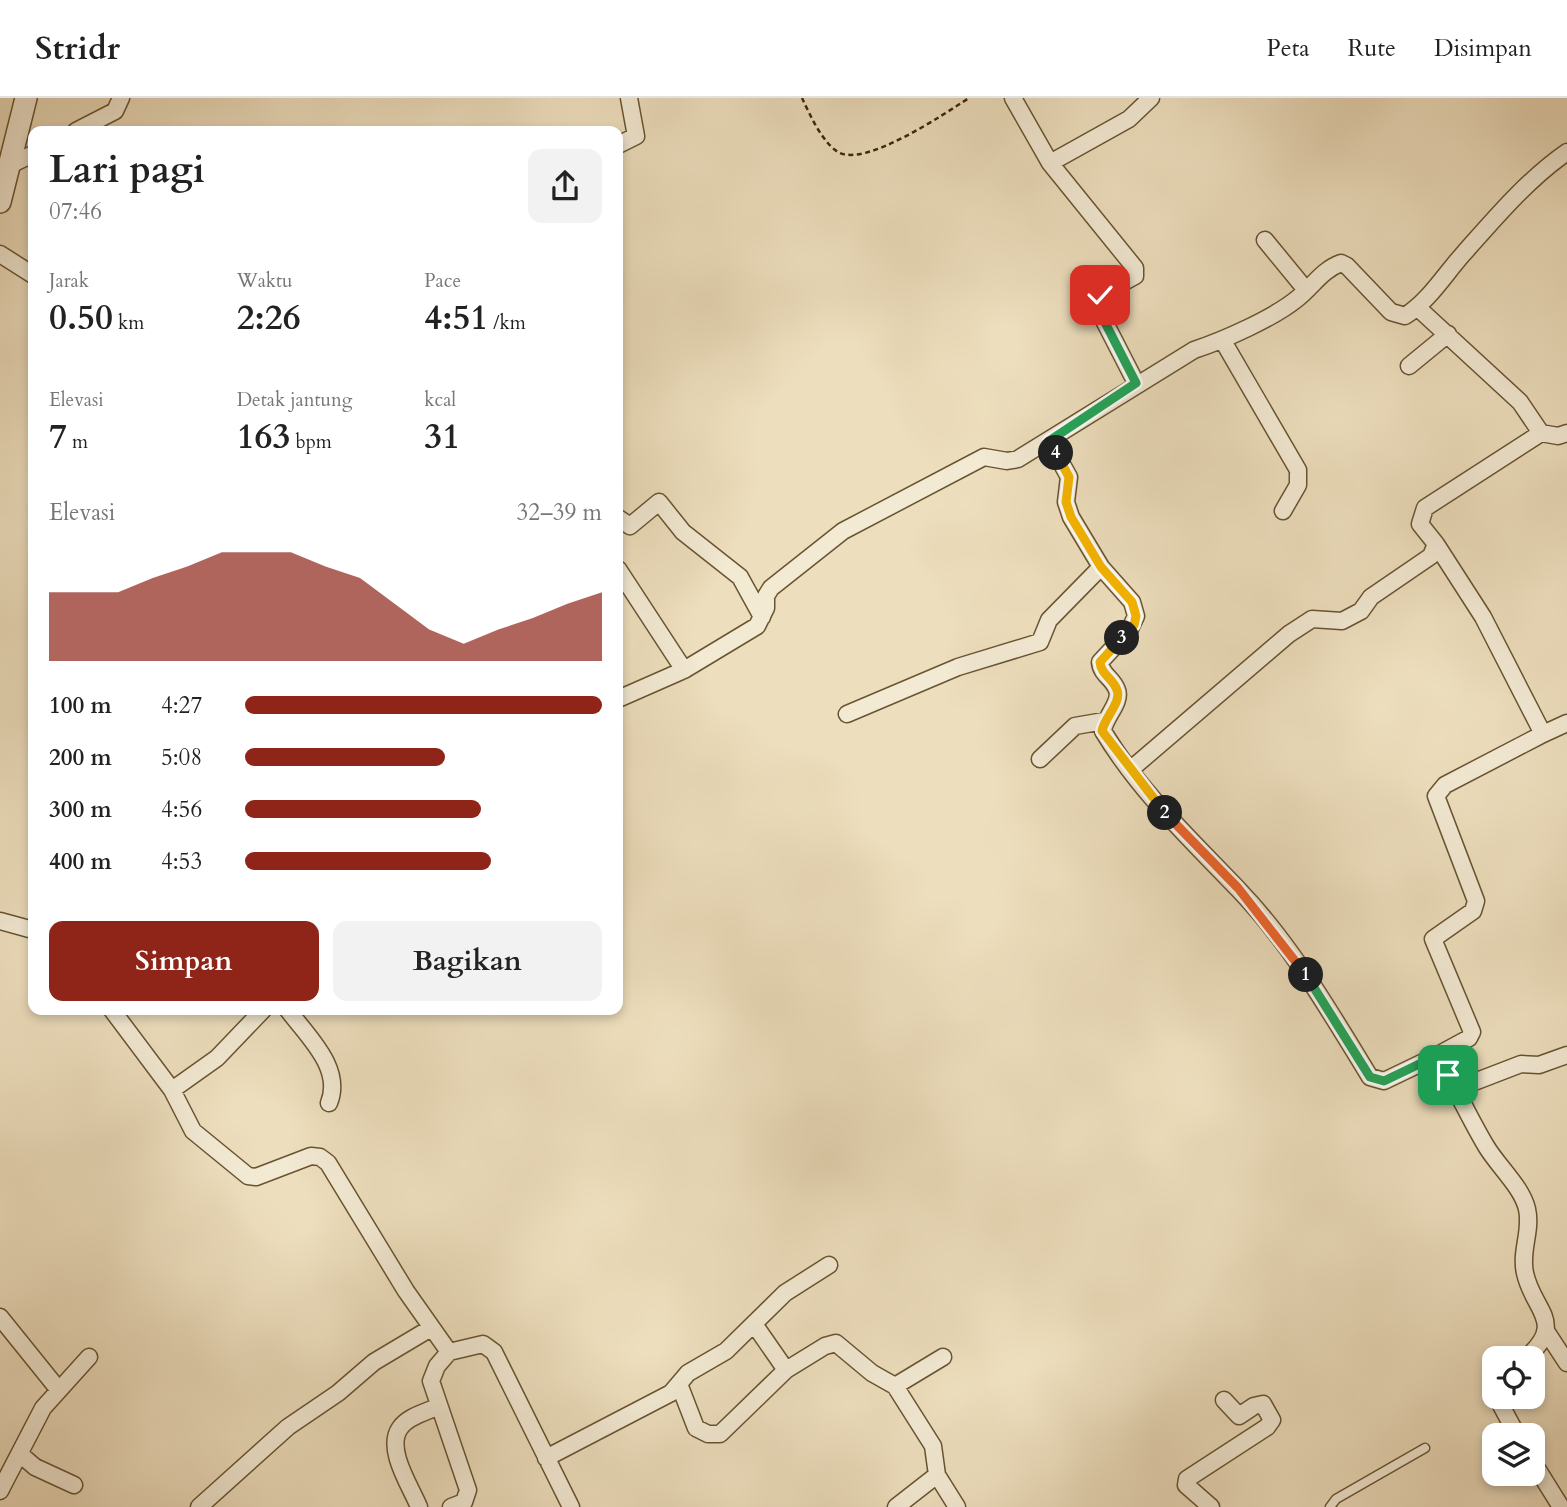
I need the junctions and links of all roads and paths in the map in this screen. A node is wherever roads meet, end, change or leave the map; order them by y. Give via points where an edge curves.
1 (26, 98) edge
2 (121, 98) edge
3 (629, 98) edge
4 (802, 98) edge
5 (970, 98) edge
6 (1013, 98) edge
7 (1151, 98) edge
8 (86, 126) edge
9 (623, 142) edge
10 (1567, 152) edge
11 (28, 156) edge
12 (1050, 163) junction
13 (10, 165) junction
14 (0, 202) edge
15 (1265, 240) dead end
16 (0, 254) edge
17 (28, 272) edge
18 (1306, 290) junction
19 (1418, 308) junction
20 (1448, 334) junction
21 (1223, 341) junction
22 (1409, 366) dead end
23 (1136, 383) junction
24 (1541, 433) junction
25 (1567, 433) edge
26 (1049, 441) junction
27 (1283, 511) dead end
28 (623, 524) edge
29 (1436, 544) junction
30 (1101, 567) junction
31 (623, 577) edge
32 (762, 617) junction
33 (684, 670) junction
34 (623, 697) edge
35 (847, 714) dead end
36 (1104, 721) junction
37 (1567, 723) edge
38 (1543, 734) junction
39 (1040, 759) dead end
40 (1130, 771) junction
41 (0, 921) edge
42 (28, 929) edge
43 (115, 1015) edge
44 (258, 1015) edge
45 (292, 1015) edge
46 (1567, 1055) edge
47 (1436, 1056) junction
48 (1456, 1089) junction
49 (172, 1090) junction
50 (329, 1103) dead end
51 (829, 1265) dead end
52 (0, 1317) edge
53 (754, 1324) junction
54 (431, 1328) junction
55 (1546, 1331) junction
56 (1537, 1346) edge
57 (449, 1352) junction
58 (89, 1357) dead end
59 (943, 1357) dead end
60 (1567, 1363) edge
61 (786, 1370) junction
62 (679, 1384) junction
63 (895, 1385) junction
64 (58, 1389) junction
65 (1224, 1400) dead end
66 (439, 1406) junction
67 (1425, 1448) dead end
68 (21, 1455) junction
69 (546, 1458) junction
70 (937, 1475) junction
71 (1545, 1481) edge
72 (74, 1485) dead end
73 (0, 1492) edge
74 (199, 1507) edge
75 (419, 1507) edge
76 (452, 1507) edge
77 (571, 1507) edge
78 (896, 1507) edge
79 (957, 1507) edge
80 (1211, 1507) edge
81 (1330, 1507) edge
82 (1561, 1507) edge

1 - 13 street
2 - 8 street via 115,111
3 - 9 street via 636,135
4 - 5 path via 827,141 838,152 852,156 875,151
6 - 12 street
7 - 12 street via 1129,119
10 - 19 street via 1548,165
11 - 13 street
12 - 23 street via 1135,268 1135,276 1100,295 1096,305
13 - 14 street
15 - 18 street
16 - 17 street
18 - 19 street via 1341,263 1391,312 1405,316
18 - 21 street
19 - 20 street
20 - 22 street
20 - 24 street via 1520,402
21 - 23 street via 1194,350
21 - 27 street via 1298,470 1298,485
23 - 26 street
24 - 25 street
24 - 29 street via 1425,508 1420,524
26 - 30 street via 1069,477 1067,507
26 - 32 street via 1014,460 984,457 842,531 771,588
28 - 32 street via 629,526 659,502 683,531 740,577
29 - 38 street via 1483,617
29 - 40 street via 1431,556 1371,597 1361,611 1342,621 1312,620 1289,634
30 - 35 street via 1049,620 1040,642 958,667
30 - 36 street via 1132,602 1136,616 1134,625 1100,662 1117,690
31 - 33 street
32 - 33 street via 757,626
33 - 34 street
36 - 39 street via 1075,726
36 - 40 street via 1102,731
37 - 38 street
38 - 47 street via 1445,785 1437,796 1476,901 1473,911 1433,939 1472,1032
40 - 47 street via 1289,950 1370,1077 1384,1081
41 - 42 street
43 - 49 street
44 - 49 street via 217,1058
45 - 50 street via 333,1072 335,1089
46 - 48 street via 1539,1065 1521,1064
47 - 48 street
48 - 55 street via 1487,1148 1527,1207 1525,1275 1547,1318
49 - 54 street via 193,1132 247,1176 256,1177 310,1156 328,1163
51 - 53 street via 785,1293
52 - 64 street
53 - 61 street
53 - 62 street via 726,1351 698,1365
54 - 57 street
54 - 74 street via 368,1366 288,1427
55 - 56 street
55 - 60 street
57 - 66 street via 431,1381
57 - 69 street via 490,1347
58 - 64 street
59 - 63 street
61 - 62 street via 720,1434 696,1428
61 - 63 street via 836,1343 872,1373
62 - 69 street via 657,1401
63 - 70 street via 933,1446
64 - 68 street via 43,1408
65 - 80 street via 1239,1416 1263,1404 1272,1420 1187,1479 1186,1485
66 - 75 street via 400,1428 395,1443
66 - 76 street via 468,1490 464,1502
67 - 81 lane via 1336,1499
68 - 72 street via 35,1467
68 - 73 street
69 - 77 street
70 - 78 street
70 - 79 street
71 - 82 street

